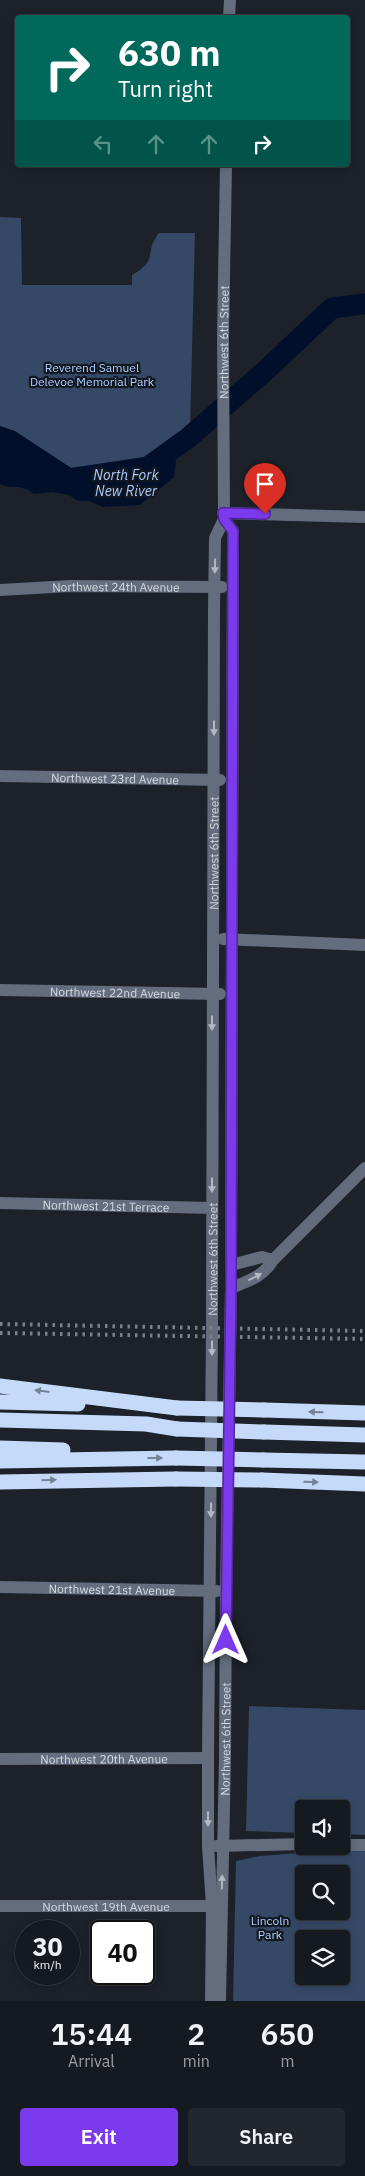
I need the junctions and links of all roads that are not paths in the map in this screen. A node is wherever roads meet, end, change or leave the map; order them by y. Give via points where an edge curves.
1 (230, 0) edge
2 (229, 15) edge
3 (226, 167) edge
4 (224, 516) junction
5 (365, 517) edge
6 (232, 587) junction
7 (214, 588) junction
8 (0, 590) edge
9 (0, 776) edge
10 (214, 780) junction
11 (231, 780) junction
12 (212, 939) junction
13 (230, 939) junction
14 (365, 945) edge
15 (0, 990) edge
16 (212, 994) junction
17 (231, 994) junction
18 (365, 1168) edge
19 (0, 1203) edge
20 (212, 1208) junction
21 (273, 1260) junction
22 (231, 1265) junction
23 (231, 1288) junction
24 (0, 1386) edge
25 (0, 1402) edge
26 (177, 1408) junction
27 (365, 1413) edge
28 (0, 1420) edge
29 (0, 1427) edge
30 (177, 1429) junction
31 (365, 1435) edge
32 (0, 1448) edge
33 (134, 1458) junction
34 (0, 1461) edge
35 (365, 1462) edge
36 (0, 1482) edge
37 (365, 1484) edge
38 (0, 1587) edge
39 (210, 1590) junction
40 (226, 1591) junction
41 (0, 1758) edge
42 (208, 1758) junction
43 (295, 1844) edge
44 (350, 1845) edge
45 (365, 1845) edge
46 (208, 1846) junction
47 (222, 1846) junction
48 (0, 1906) edge
49 (212, 1906) junction
50 (211, 2001) edge
51 (220, 2001) edge

1 - 2 street
3 - 4 street, Northwest 6th Street
4 - 5 street
4 - 6 street, Northwest 6th Street via 233,531
4 -> 7 street, Northwest 6th Street via 215,538
6 - 7 street, Northwest 24th Avenue
6 - 11 street, Northwest 6th Street
7 - 8 street, Northwest 24th Avenue via 70,586
7 -> 10 street, Northwest 6th Street
9 - 10 street, Northwest 23rd Avenue
10 - 11 street, Northwest 23rd Avenue
10 - 12 street, Northwest 6th Street
11 - 13 street, Northwest 6th Street
12 - 13 street
12 - 16 street, Northwest 6th Street
13 - 14 street
13 - 17 street, Northwest 6th Street
15 - 16 street, Northwest 22nd Avenue
16 - 17 street, Northwest 22nd Avenue
16 -> 20 street, Northwest 6th Street
17 - 22 street, Northwest 6th Street
18 - 21 street
19 - 20 street, Northwest 21st Terrace
20 -> 39 street, Northwest 6th Street
21 - 22 street via 262,1257
23 -> 21 street via 259,1276
22 - 23 street, Northwest 6th Street
23 - 40 street, Northwest 6th Street
26 -> 24 highway
25 - 26 highway
27 -> 26 highway, bridge
28 - 30 highway via 146,1424
29 - 30 highway
30 - 31 highway, bridge
32 - 33 highway
33 - 34 highway
33 -> 35 highway, bridge
36 -> 37 highway, bridge via 176,1479
38 - 39 street, Northwest 21st Avenue
39 - 40 street, Northwest 21st Avenue
39 - 42 street, Northwest 6th Street
40 - 47 street, Northwest 6th Street via 226,1758
41 - 42 street, Northwest 20th Avenue
42 -> 46 street, Northwest 6th Street
43 - 47 street
44 - 45 street
46 - 47 street
46 - 49 street, Northwest 6th Street
51 -> 47 street, Northwest 6th Street
48 - 49 street, Northwest 19th Avenue
49 - 50 street, Northwest 6th Street

